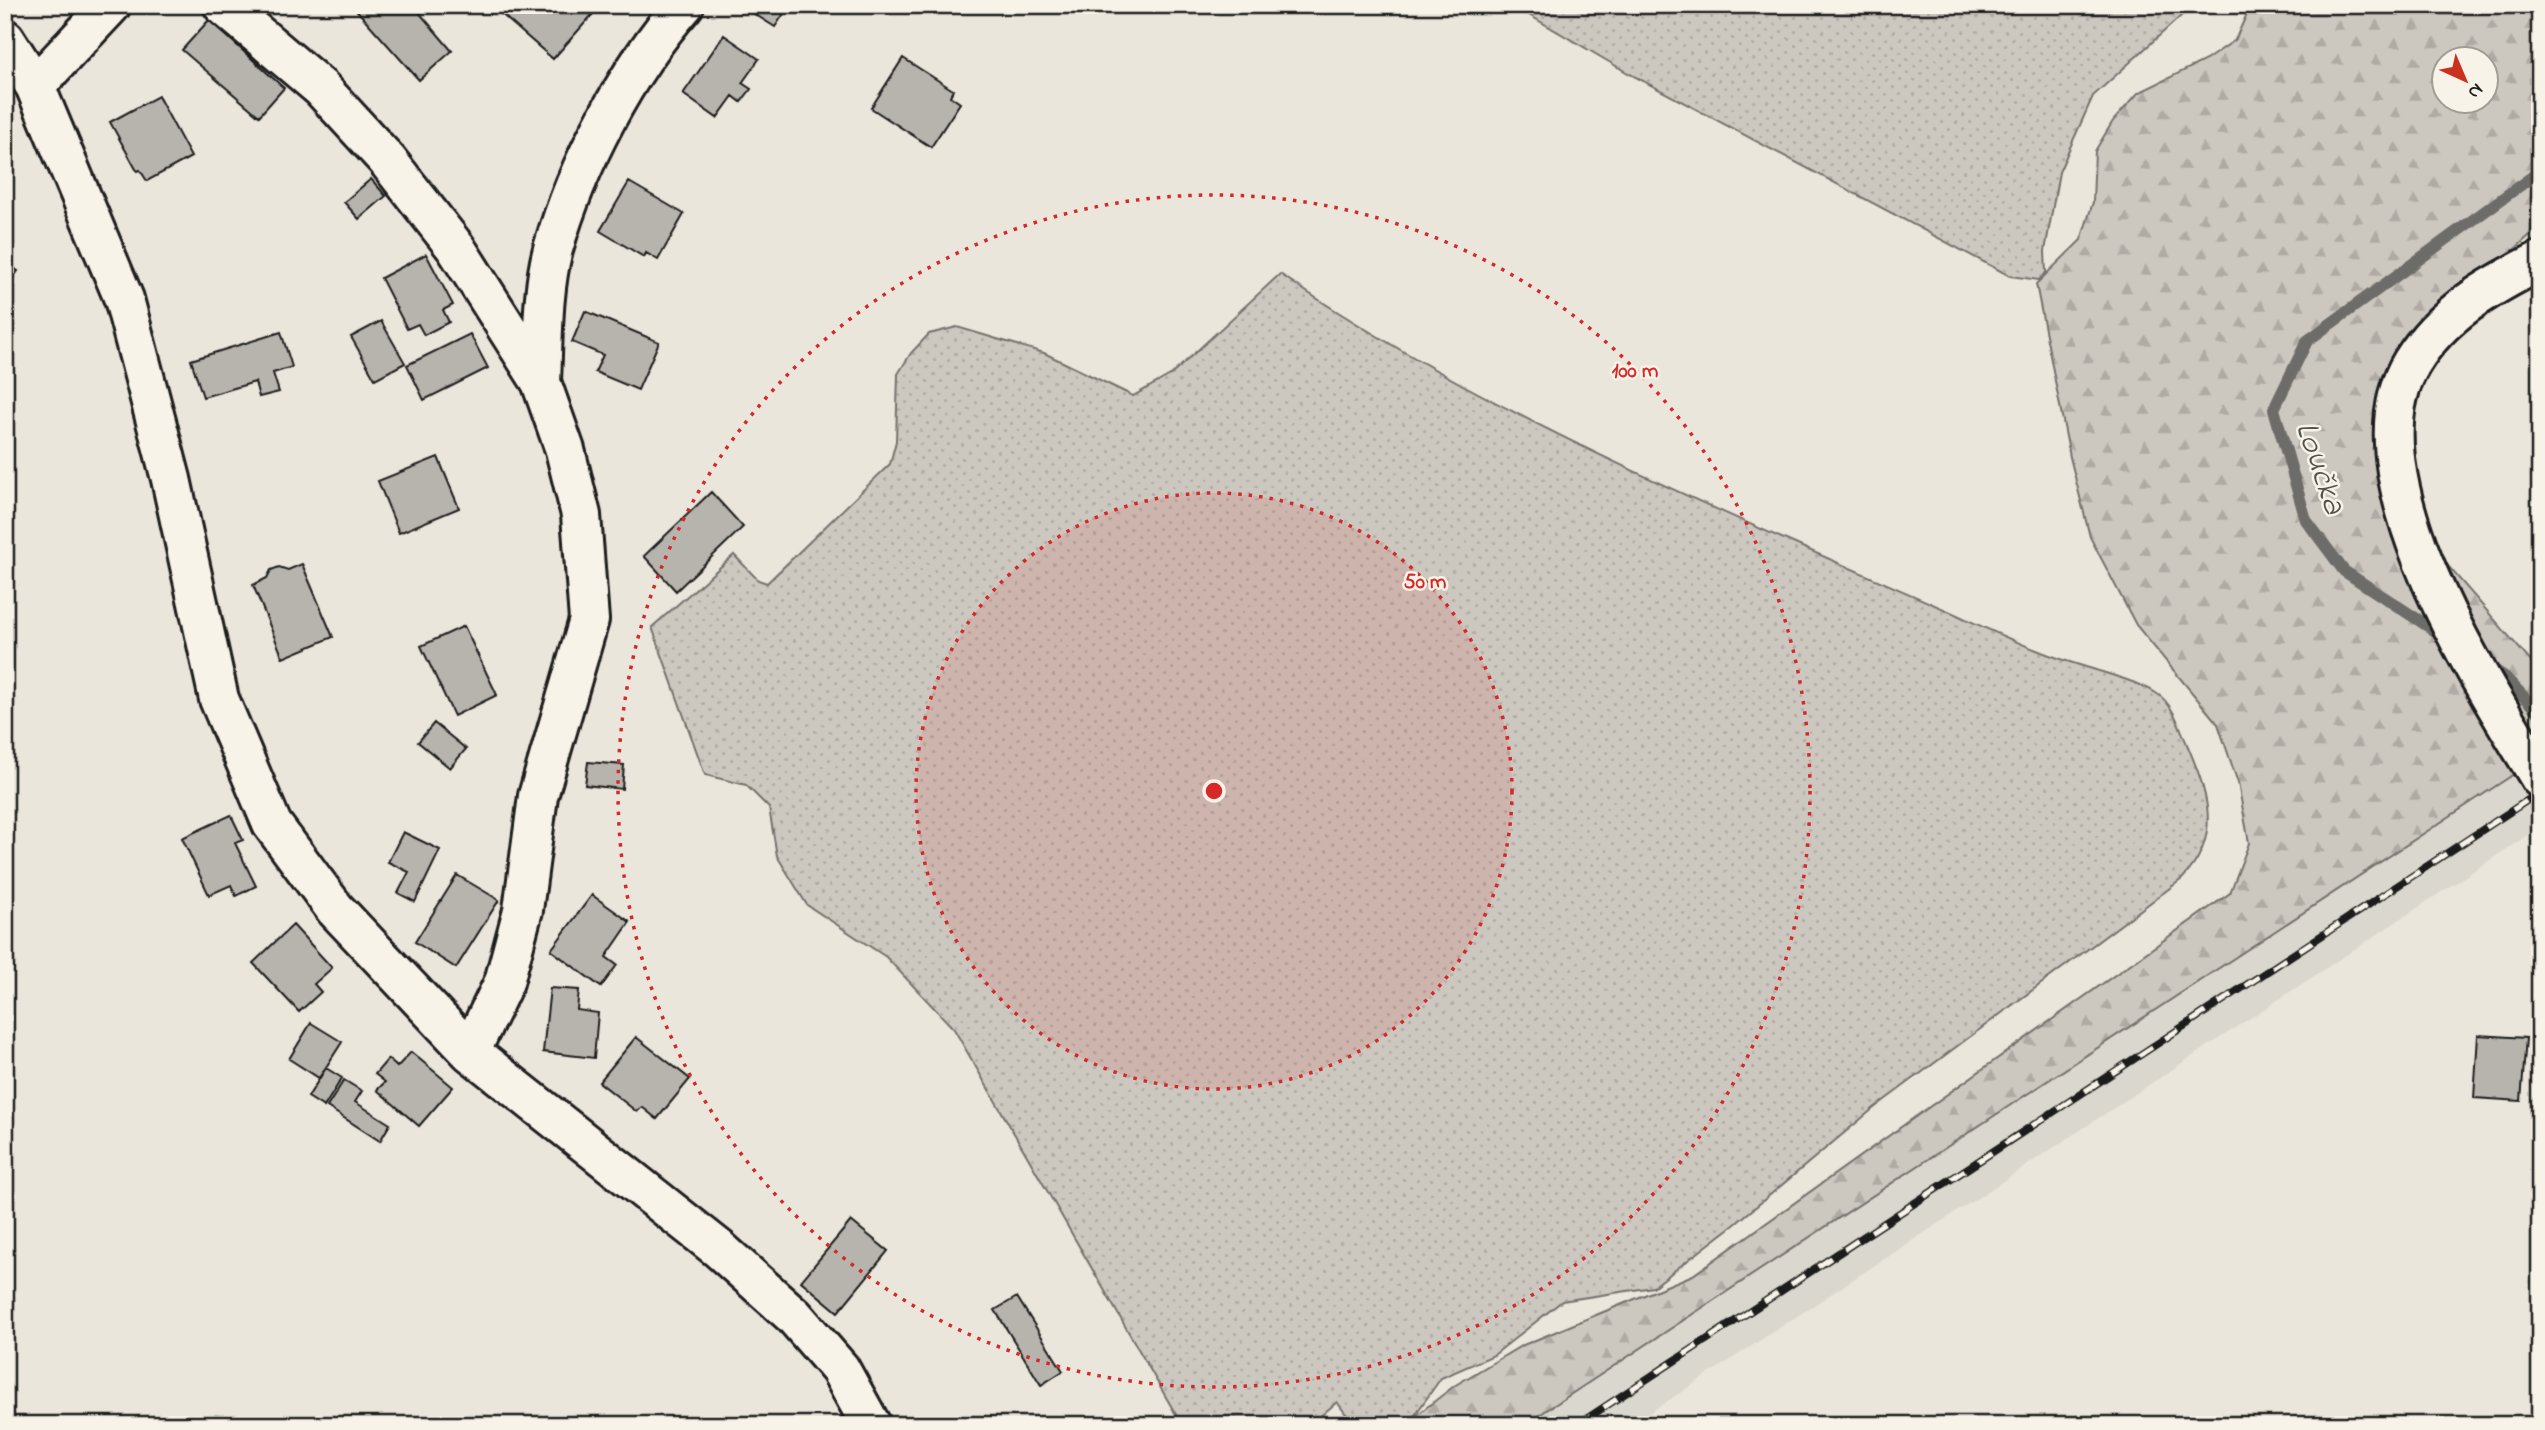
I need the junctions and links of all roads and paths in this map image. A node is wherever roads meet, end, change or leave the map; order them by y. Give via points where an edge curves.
1 (111, 5) edge
2 (223, 5) edge
3 (684, 5) edge
4 (5, 39) edge
5 (35, 86) junction
6 (2540, 261) edge
7 (541, 382) junction
8 (2540, 778) edge
9 (470, 1052) junction
10 (871, 1425) edge

1 - 5 street
2 - 7 street via 321,88 387,160 456,248
3 - 7 street via 662,29 618,98 585,166 553,250 543,321
4 - 5 street
5 - 9 street via 124,299 171,479 219,699 272,824 335,909
6 - 8 street via 2483,290 2427,342 2399,392 2394,423 2413,537 2431,587
7 - 9 street via 581,515 589,620 538,796 523,910 504,982
9 - 10 street via 719,1249 794,1316 840,1369

